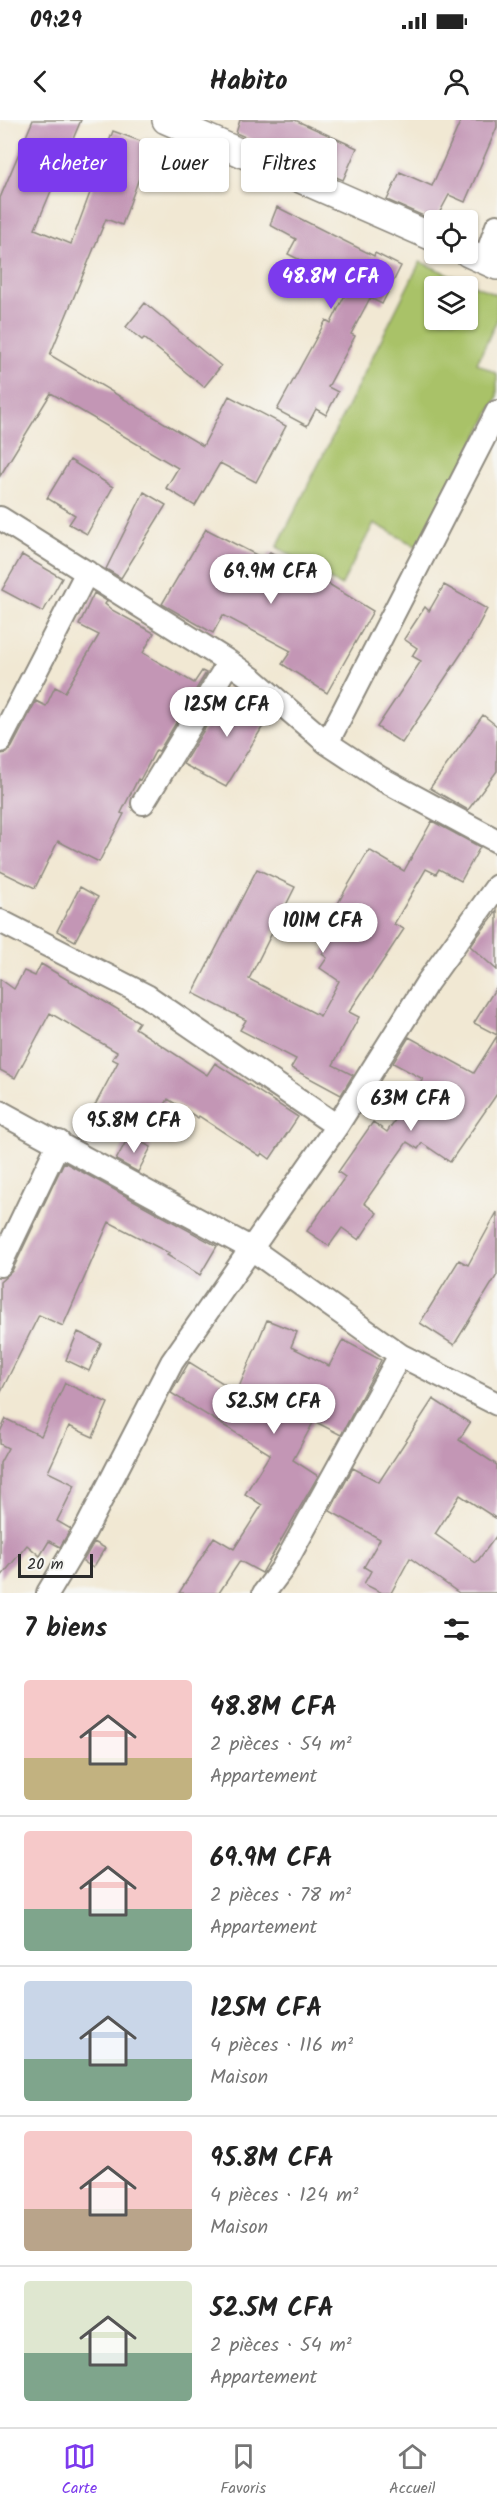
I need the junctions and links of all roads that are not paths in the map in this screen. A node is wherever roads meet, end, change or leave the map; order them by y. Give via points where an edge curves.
1 (166, 120) edge
2 (497, 226) edge
3 (424, 233) edge
4 (483, 260) edge
5 (497, 412) edge
6 (0, 518) edge
7 (87, 572) junction
8 (229, 662) junction
9 (0, 741) edge
10 (327, 743) junction
11 (143, 803) dead end
12 (497, 841) edge
13 (497, 886) edge
14 (0, 921) edge
15 (0, 1112) edge
16 (338, 1126) junction
17 (59, 1143) junction
18 (250, 1248) junction
19 (0, 1265) edge
20 (400, 1355) junction
21 (497, 1404) edge
22 (48, 1593) edge
23 (264, 1593) edge

1 - 3 street
2 - 4 street
5 - 10 street
6 - 7 street
7 - 8 street
7 - 9 street
8 - 10 street
8 - 11 street
10 - 12 street via 380,778
13 - 16 street via 427,983
14 - 16 street via 147,996
15 - 17 street
16 - 18 street
17 - 18 street
17 - 19 street
18 - 20 street
18 - 22 street via 172,1362 86,1531
20 - 21 street
20 - 23 street via 282,1569

